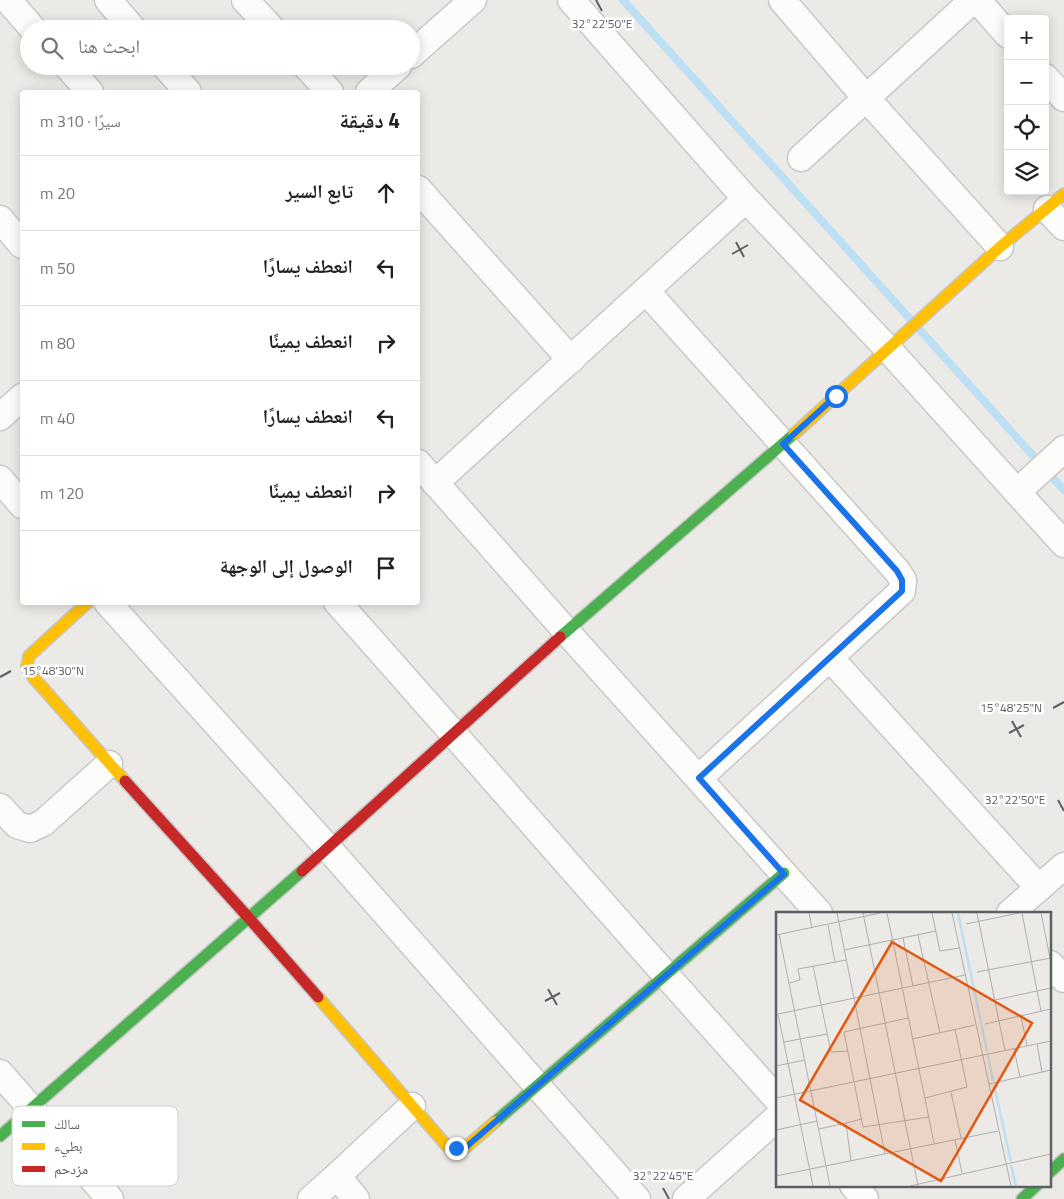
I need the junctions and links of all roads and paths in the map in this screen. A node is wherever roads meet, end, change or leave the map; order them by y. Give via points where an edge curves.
1 (8, 0) edge
2 (108, 0) edge
3 (246, 0) edge
4 (473, 0) edge
5 (571, 0) edge
6 (782, 0) edge
7 (973, 0) edge
8 (977, 0) edge
9 (25, 20) edge
10 (125, 20) edge
11 (264, 20) edge
12 (1004, 30) edge
13 (420, 47) edge
14 (75, 75) edge
15 (173, 75) edge
16 (314, 75) edge
17 (388, 75) edge
18 (1049, 81) edge
19 (88, 90) edge
20 (186, 90) edge
21 (328, 90) edge
22 (371, 90) edge
23 (866, 98) junction
24 (1064, 98) edge
25 (801, 158) dead end
26 (420, 192) edge
27 (746, 199) junction
28 (1058, 210) edge
29 (0, 220) edge
30 (20, 243) edge
31 (1000, 247) junction
32 (646, 291) junction
33 (888, 349) junction
34 (571, 360) junction
35 (20, 399) edge
36 (0, 417) edge
37 (783, 444) junction
38 (1064, 449) edge
39 (420, 465) edge
40 (0, 479) edge
41 (435, 483) junction
42 (1018, 492) junction
43 (20, 503) edge
44 (1064, 544) edge
45 (85, 605) edge
46 (110, 605) edge
47 (340, 605) edge
48 (566, 631) junction
49 (830, 658) junction
50 (454, 734) junction
51 (109, 764) junction
52 (699, 778) junction
53 (0, 807) edge
54 (328, 848) junction
55 (1064, 866) edge
56 (784, 874) junction
57 (1039, 888) junction
58 (818, 912) edge
59 (1011, 912) edge
60 (248, 917) junction
61 (1052, 966) edge
62 (665, 976) junction
63 (1064, 979) edge
64 (0, 1073) edge
65 (538, 1086) junction
66 (776, 1098) edge
67 (28, 1106) edge
68 (34, 1106) edge
69 (412, 1106) junction
70 (776, 1119) edge
71 (12, 1126) edge
72 (0, 1136) edge
73 (1064, 1159) edge
74 (1052, 1170) edge
75 (337, 1176) junction
76 (99, 1186) edge
77 (854, 1186) edge
78 (1035, 1186) edge
79 (110, 1199) edge
80 (311, 1199) edge
81 (356, 1199) edge
82 (637, 1199) edge
83 (686, 1199) edge
84 (865, 1199) edge
85 (1022, 1199) edge

1 - 9 street
2 - 10 street
3 - 11 street
4 - 13 street
5 - 27 street
6 - 23 street
7 - 23 street
8 - 12 street
14 - 19 street
15 - 20 street
16 - 21 street
17 - 22 street
18 - 24 street
23 - 25 street
23 - 31 street
26 - 34 street
27 - 32 street
27 - 33 street
28 - 31 street
29 - 30 street
31 - 33 street
32 - 34 street
32 - 37 street
33 - 37 street
33 - 42 street
34 - 41 street
35 - 36 street
37 - 48 street
37 - 49 street via 902,580 902,591
38 - 42 street
39 - 41 street
40 - 43 street
41 - 48 street
42 - 44 street
45 - 51 street via 29,656 27,666
46 - 54 street
47 - 50 street
48 - 50 street
48 - 52 street
49 - 52 street
49 - 57 street
50 - 54 street
50 - 62 street
51 - 53 street via 43,823 30,829 17,825
51 - 60 street
52 - 56 street
54 - 60 street
54 - 65 street
55 - 57 street
56 - 58 street
56 - 62 street
57 - 59 street
60 - 68 street
60 - 69 street
61 - 63 street
62 - 65 street
62 - 66 street
64 - 67 street
65 - 69 street via 466,1147 446,1145
65 - 82 street
69 - 75 street
70 - 83 street
71 - 72 street
73 - 74 street
75 - 80 street
75 - 81 street
76 - 79 street
77 - 84 street
78 - 85 street

